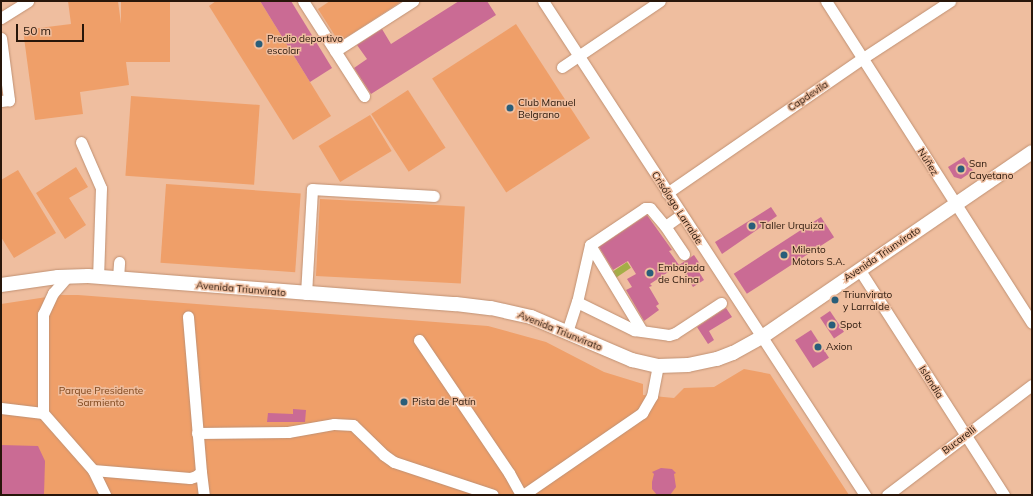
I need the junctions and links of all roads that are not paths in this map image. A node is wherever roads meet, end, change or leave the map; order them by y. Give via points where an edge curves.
1 (28, 1) edge
2 (304, 1) edge
3 (413, 1) edge
4 (543, 1) edge
5 (660, 1) edge
6 (826, 1) edge
7 (950, 1) edge
8 (1, 18) edge
9 (1, 38) edge
10 (335, 51) junction
11 (2, 54) edge
12 (579, 56) junction
13 (863, 58) junction
14 (562, 67) dead end
15 (364, 96) dead end
16 (1, 101) edge
17 (81, 142) dead end
18 (1032, 152) edge
19 (667, 193) junction
20 (434, 196) dead end
21 (955, 205) junction
22 (681, 215) junction
23 (665, 226) junction
24 (590, 246) junction
25 (684, 254) dead end
26 (119, 262) dead end
27 (859, 269) junction
28 (67, 277) junction
29 (98, 277) junction
30 (118, 278) junction
31 (1, 285) edge
32 (306, 294) junction
33 (577, 302) junction
34 (721, 303) dead end
35 (188, 317) dead end
36 (1032, 323) edge
37 (642, 331) junction
38 (568, 332) junction
39 (762, 337) junction
40 (419, 340) dead end
41 (658, 366) junction
42 (1032, 386) edge
43 (1, 408) edge
44 (43, 413) junction
45 (197, 433) junction
46 (964, 436) junction
47 (93, 470) junction
48 (201, 472) junction
49 (105, 495) edge
50 (204, 495) edge
51 (493, 495) edge
52 (522, 495) edge
53 (866, 495) edge
54 (887, 495) edge
55 (1004, 495) edge

1 - 8 street
2 - 10 street
3 - 10 street
4 - 12 street, Crisólogo Larralde
5 - 12 street
6 - 13 street, Núñez
7 - 13 street, Capdevila
9 - 11 street
10 - 15 street
11 - 16 street via 9,100
12 - 14 street
12 - 19 street, Crisólogo Larralde
13 - 19 street, Capdevila
13 - 21 street, Núñez
17 - 29 street via 101,188
18 - 21 main road, Avenida Triunvirato
19 - 22 street, Crisólogo Larralde
20 - 32 street via 312,189
21 - 27 main road, Avenida Triunvirato
21 - 36 street, Núñez
22 - 23 street
22 - 39 street, Crisólogo Larralde
23 - 24 street via 650,208 646,208
23 - 25 street
24 - 33 street
24 - 37 street
26 - 30 street
27 - 39 main road, Avenida Triunvirato
27 - 46 street, Islandia
28 - 29 main road, Avenida Triunvirato
28 - 31 main road, Avenida Triunvirato
28 - 44 street via 58,285 43,314
29 - 30 main road, Avenida Triunvirato
30 - 32 main road, Avenida Triunvirato
32 - 38 main road, Avenida Triunvirato via 491,308 531,317
33 - 37 street via 625,326
33 - 38 street
34 - 37 street via 675,333 664,335
35 - 45 street
38 - 41 main road, Avenida Triunvirato via 632,360
39 - 41 main road, Avenida Triunvirato via 717,359 688,365
39 - 53 street, Crisólogo Larralde
40 - 52 street
41 - 52 street via 652,396 642,413
42 - 46 street, Bucarelli
43 - 44 street
44 - 47 street
45 - 48 street
45 - 51 street via 288,432 334,424 353,425 394,462
46 - 54 street, Bucarelli
46 - 55 street, Islandia
47 - 48 street via 190,478
47 - 49 street
48 - 50 street

